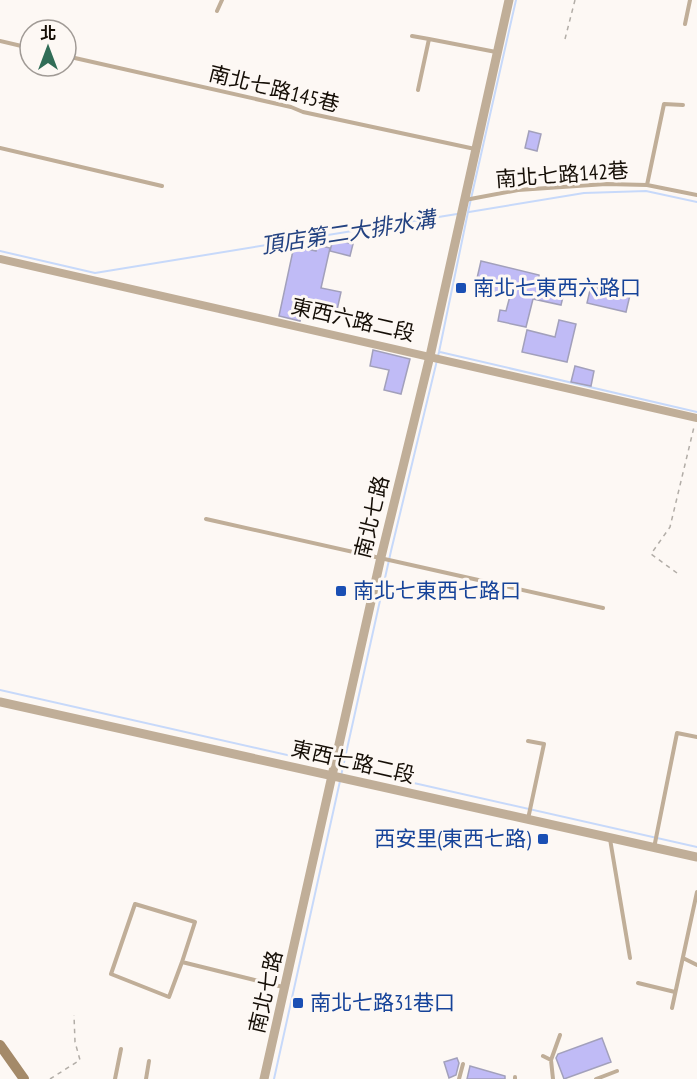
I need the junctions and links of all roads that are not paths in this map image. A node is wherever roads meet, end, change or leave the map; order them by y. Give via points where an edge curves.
1 (222, 0) edge
2 (509, 0) edge
3 (690, 0) edge
4 (217, 10) dead end
5 (685, 24) dead end
6 (412, 36) dead end
7 (429, 39) junction
8 (0, 41) edge
9 (18, 45) edge
10 (498, 53) junction
11 (78, 59) edge
12 (418, 90) dead end
13 (683, 105) dead end
14 (0, 148) edge
15 (476, 149) junction
16 (647, 185) junction
17 (162, 186) dead end
18 (697, 195) edge
19 (464, 200) junction
20 (0, 259) edge
21 (430, 356) junction
22 (697, 418) edge
23 (206, 519) dead end
24 (381, 557) junction
25 (603, 608) dead end
26 (0, 702) edge
27 (697, 737) edge
28 (528, 741) dead end
29 (332, 775) junction
30 (528, 820) junction
31 (609, 838) junction
32 (654, 848) junction
33 (697, 858) edge
34 (697, 892) edge
35 (630, 958) dead end
36 (682, 958) junction
37 (182, 962) junction
38 (697, 965) edge
39 (638, 983) dead end
40 (285, 988) junction
41 (675, 992) junction
42 (672, 1008) dead end
43 (560, 1035) dead end
44 (0, 1045) edge
45 (122, 1049) dead end
46 (543, 1056) dead end
47 (551, 1060) junction
48 (149, 1061) dead end
49 (463, 1064) dead end
50 (617, 1071) dead end
51 (24, 1079) edge
52 (115, 1079) edge
53 (146, 1079) edge
54 (264, 1079) edge
55 (459, 1079) edge
56 (553, 1079) edge
57 (596, 1079) edge

1 - 4 lane
2 - 10 street, 南北七路
3 - 5 lane
6 - 7 lane
7 - 10 lane
7 - 12 lane
8 - 9 lane
10 - 15 street, 南北七路
11 - 15 lane, 南北七路145巷
13 - 16 lane via 664,104
14 - 17 lane
15 - 19 street, 南北七路
16 - 18 lane, 南北七路142巷
16 - 19 lane, 南北七路142巷 via 518,190
19 - 21 street, 南北七路
20 - 21 street, 東西六路二段
21 - 22 street, 東西六路二段
21 - 24 street, 南北七路
23 - 24 lane
24 - 25 lane
24 - 29 street, 南北七路
26 - 29 street, 東西七路二段
27 - 32 lane via 677,733
28 - 30 lane via 544,744
29 - 30 street, 東西七路二段
29 - 40 street, 南北七路
30 - 31 street, 東西七路二段
31 - 32 street, 東西七路二段
31 - 35 lane
32 - 33 street, 東西七路二段
34 - 36 lane
36 - 38 lane
36 - 41 lane
37 - 37 lane via 195,922 135,904 111,974 170,997
37 - 40 lane
39 - 41 lane
40 - 54 street, 南北七路
41 - 42 lane
43 - 47 lane
44 - 51 main road
45 - 52 lane
46 - 47 lane
47 - 56 lane
48 - 53 lane
49 - 55 lane
50 - 57 lane

